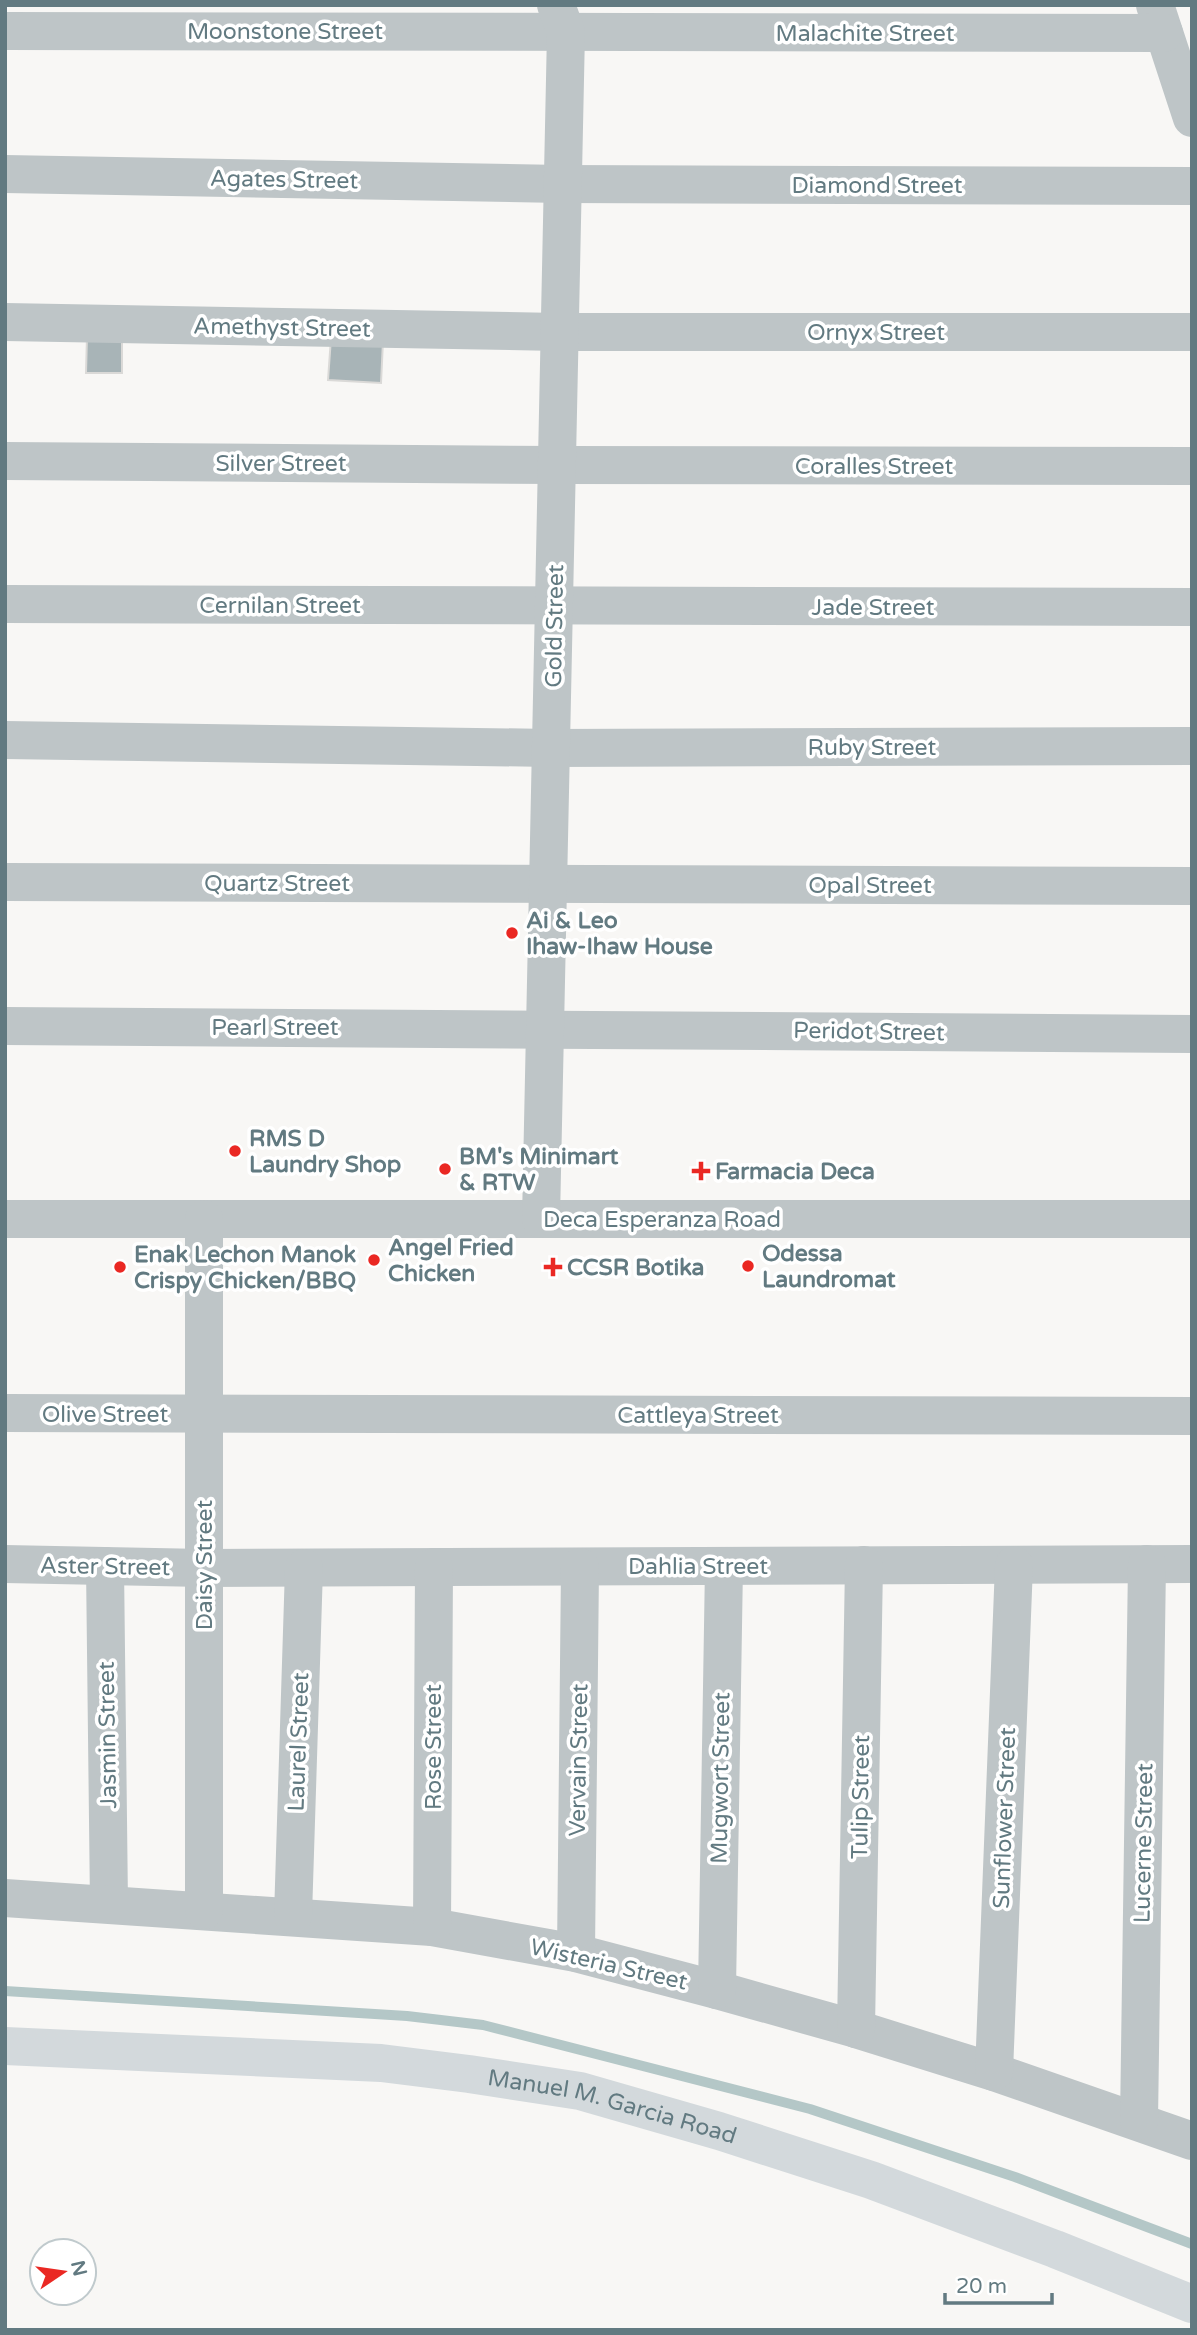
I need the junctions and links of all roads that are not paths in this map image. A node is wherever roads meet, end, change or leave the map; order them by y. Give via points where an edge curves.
1 (97, 18) edge
2 (410, 19) edge
3 (561, 19) edge
4 (705, 19) edge
5 (849, 19) edge
6 (1000, 19) edge
7 (1160, 19) edge
8 (5, 31) edge
9 (1192, 118) edge
10 (5, 174) edge
11 (562, 184) junction
12 (1192, 186) edge
13 (5, 322) edge
14 (559, 332) junction
15 (1192, 332) edge
16 (5, 461) edge
17 (557, 465) junction
18 (1192, 466) edge
19 (5, 604) edge
20 (554, 606) junction
21 (1192, 607) edge
22 (5, 740) edge
23 (1192, 746) edge
24 (551, 748) junction
25 (5, 882) edge
26 (549, 884) junction
27 (1192, 886) edge
28 (5, 1026) edge
29 (545, 1028) junction
30 (1192, 1034) edge
31 (5, 1219) edge
32 (204, 1219) junction
33 (541, 1219) junction
34 (1192, 1219) edge
35 (5, 1413) edge
36 (204, 1414) junction
37 (1192, 1416) edge
38 (5, 1564) edge
39 (1147, 1564) junction
40 (1192, 1564) edge
41 (864, 1565) junction
42 (1014, 1565) junction
43 (105, 1566) junction
44 (724, 1566) junction
45 (434, 1567) junction
46 (580, 1567) junction
47 (204, 1568) junction
48 (304, 1568) junction
49 (5, 1898) edge
50 (109, 1905) junction
51 (204, 1910) junction
52 (293, 1916) junction
53 (432, 1927) junction
54 (576, 1954) junction
55 (717, 1990) junction
56 (856, 2029) junction
57 (5, 2046) edge
58 (994, 2072) junction
59 (1139, 2121) junction
60 (1192, 2141) edge
61 (1192, 2304) edge

1 - 2 street, Moonstone Street
1 - 8 street, Moonstone Street
2 - 3 street, Moonstone Street
3 - 4 street, Malachite Street
3 - 11 street, Gold Street
4 - 5 street, Malachite Street
5 - 6 street, Malachite Street
6 - 7 street, Malachite Street
7 - 9 street
10 - 11 street, Agates Street
11 - 12 street, Diamond Street
11 - 14 street, Gold Street
13 - 14 street, Amethyst Street
14 - 15 street, Ornyx Street
14 - 17 street, Gold Street
16 - 17 street, Silver Street
17 - 18 street, Coralles Street
17 - 20 street, Gold Street
19 - 20 street, Cernilan Street
20 - 21 street, Jade Street
20 - 24 street, Gold Street
22 - 24 street, Ruby Street
23 - 24 street, Ruby Street
24 - 26 street, Gold Street
25 - 26 street, Quartz Street
26 - 27 street, Opal Street
26 - 29 street, Gold Street
28 - 29 street, Pearl Street
29 - 30 street, Peridot Street
29 - 33 street, Gold Street
31 - 32 street, Deca Esperanza Road
32 - 33 street, Deca Esperanza Road
32 - 36 street, Daisy Street
33 - 34 street, Deca Esperanza Road
35 - 36 street, Olive Street
36 - 37 street, Cattleya Street
36 - 47 street, Daisy Street
38 - 43 street, Aster Street
39 - 40 street, Dahlia Street
39 - 42 street, Dahlia Street
39 - 59 street, Lucerne Street
41 - 42 street, Dahlia Street
41 - 44 street, Dahlia Street
41 - 56 street, Tulip Street
42 - 58 street, Sunflower Street
43 - 47 street, Aster Street
43 - 50 street, Jasmin Street
44 - 46 street, Dahlia Street
44 - 55 street, Mugwort Street
45 - 46 street, Dahlia Street
45 - 48 street, Dahlia Street
45 - 53 street, Rose Street
46 - 54 street, Vervain Street
47 - 48 street, Dahlia Street
47 - 51 street, Daisy Street
48 - 52 street, Laurel Street
49 - 50 street, Wisteria Street
50 - 51 street, Wisteria Street
51 - 52 street, Wisteria Street
52 - 53 street, Wisteria Street
53 - 54 street, Wisteria Street
54 - 55 street, Wisteria Street
55 - 56 street, Wisteria Street
56 - 58 street, Wisteria Street
57 - 61 main road, Manuel M. Garcia Road via 381,2063 580,2091 871,2180
58 - 59 street, Wisteria Street
59 - 60 street, Wisteria Street

